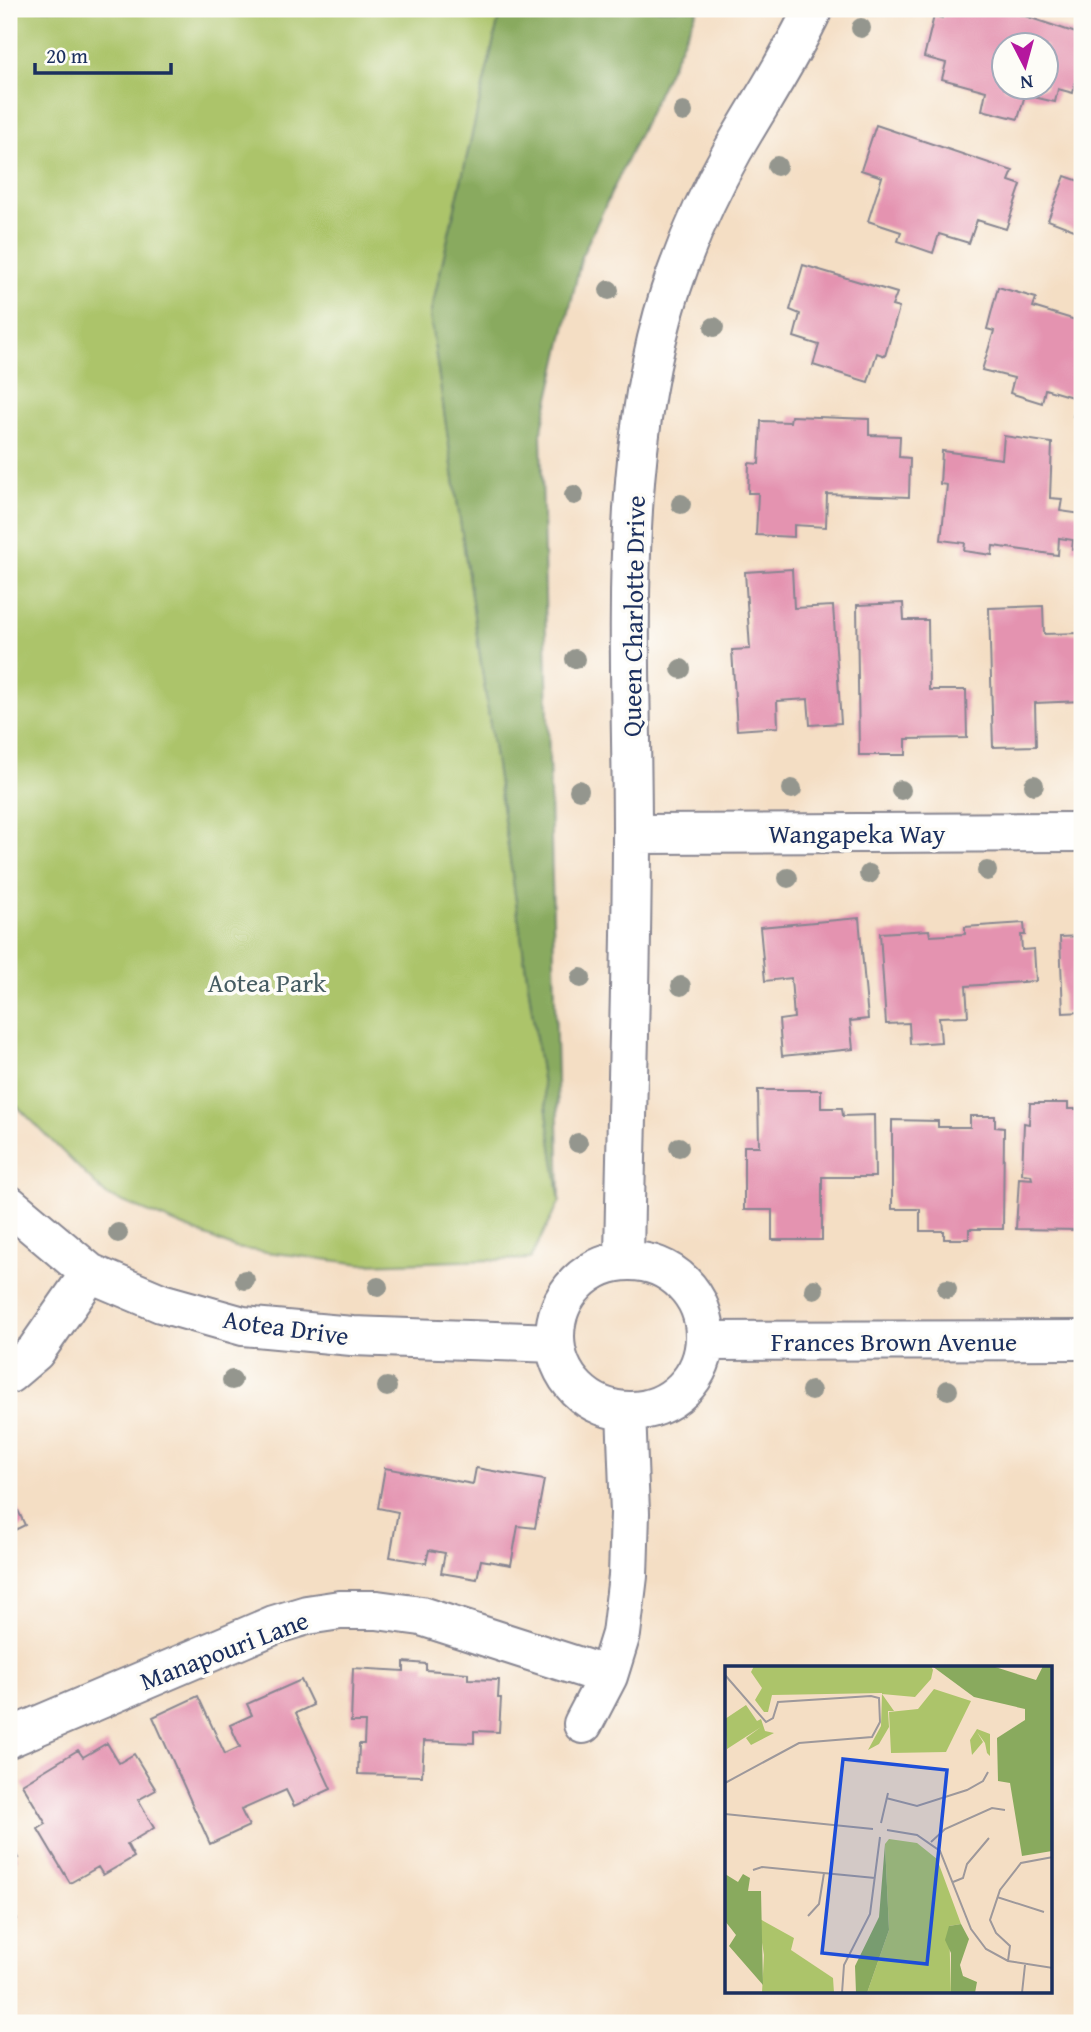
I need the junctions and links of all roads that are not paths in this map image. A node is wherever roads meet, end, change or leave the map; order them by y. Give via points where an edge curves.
1 (813, 9) edge
2 (1082, 832) edge
3 (632, 834) junction
4 (9, 1205) edge
5 (624, 1261) junction
6 (90, 1273) junction
7 (1082, 1340) edge
8 (705, 1341) junction
9 (555, 1343) junction
10 (9, 1374) edge
11 (626, 1411) junction
12 (608, 1676) junction
13 (583, 1724) dead end
14 (9, 1738) edge

1 - 3 street, Queen Charlotte Drive via 706,203 670,292 654,354 637,454 632,525
2 - 3 street, Wangapeka Way
3 - 5 street, Queen Charlotte Drive
4 - 6 street, Aotea Drive
5 - 8 street via 666,1269 683,1283 704,1320
5 - 9 street via 601,1266 580,1279 565,1297 556,1320
6 - 9 street, Aotea Drive via 161,1303 243,1326 352,1336
6 - 10 street via 35,1352
7 - 8 street, Frances Brown Avenue
8 - 11 street via 701,1361 680,1392 646,1410
9 - 11 street via 570,1383 605,1407
11 - 12 street via 628,1576 621,1634
12 - 13 street
12 - 14 street, Manapouri Lane via 421,1616 340,1611 274,1625

